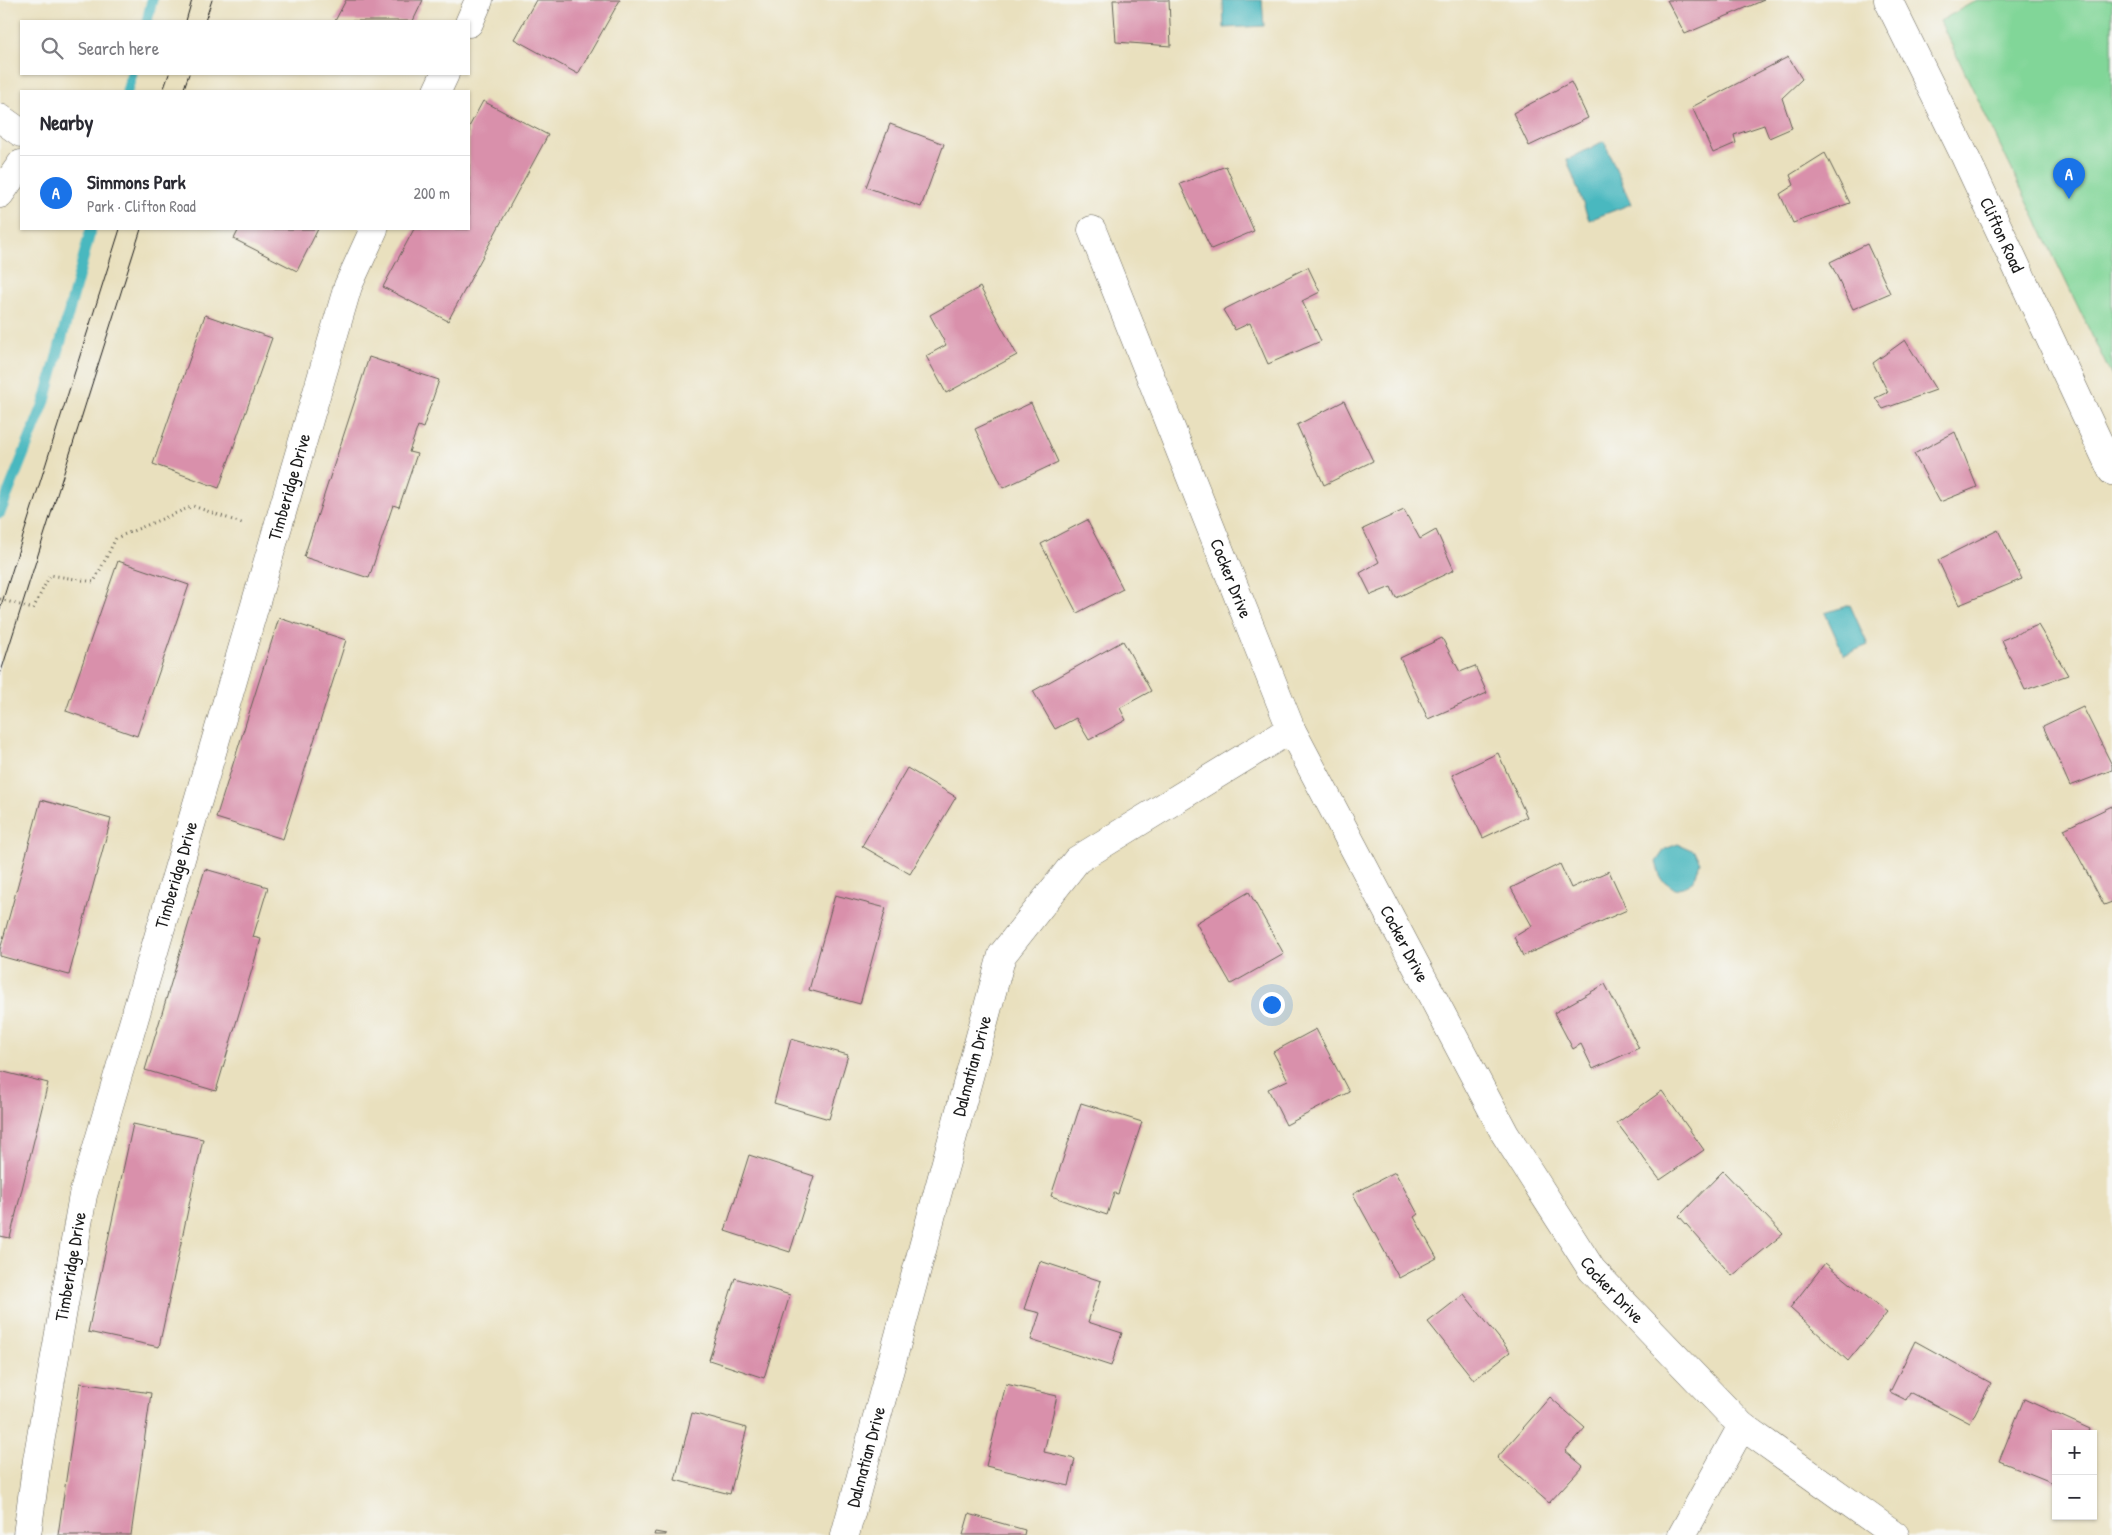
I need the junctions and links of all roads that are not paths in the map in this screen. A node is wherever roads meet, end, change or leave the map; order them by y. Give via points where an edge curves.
1 (479, 0) edge
2 (1888, 0) edge
3 (470, 21) edge
4 (445, 75) edge
5 (437, 90) edge
6 (0, 118) edge
7 (20, 132) edge
8 (20, 165) edge
9 (0, 194) edge
10 (374, 230) edge
11 (1092, 230) dead end
12 (2112, 471) edge
13 (1291, 729) junction
14 (1742, 1426) junction
15 (27, 1535) edge
16 (845, 1535) edge
17 (1682, 1535) edge
18 (1895, 1535) edge

1 - 3 street
2 - 12 street, Clifton Road
4 - 5 street
6 - 7 street
8 - 9 street
10 - 15 street, Timberidge Drive via 348,286 83,1195
11 - 13 street, Cocker Drive
13 - 14 street, Cocker Drive via 1505,1134 1592,1270
13 - 16 street, Dalmatian Drive via 1077,860 1002,955
14 - 17 street
14 - 18 street, Cocker Drive

